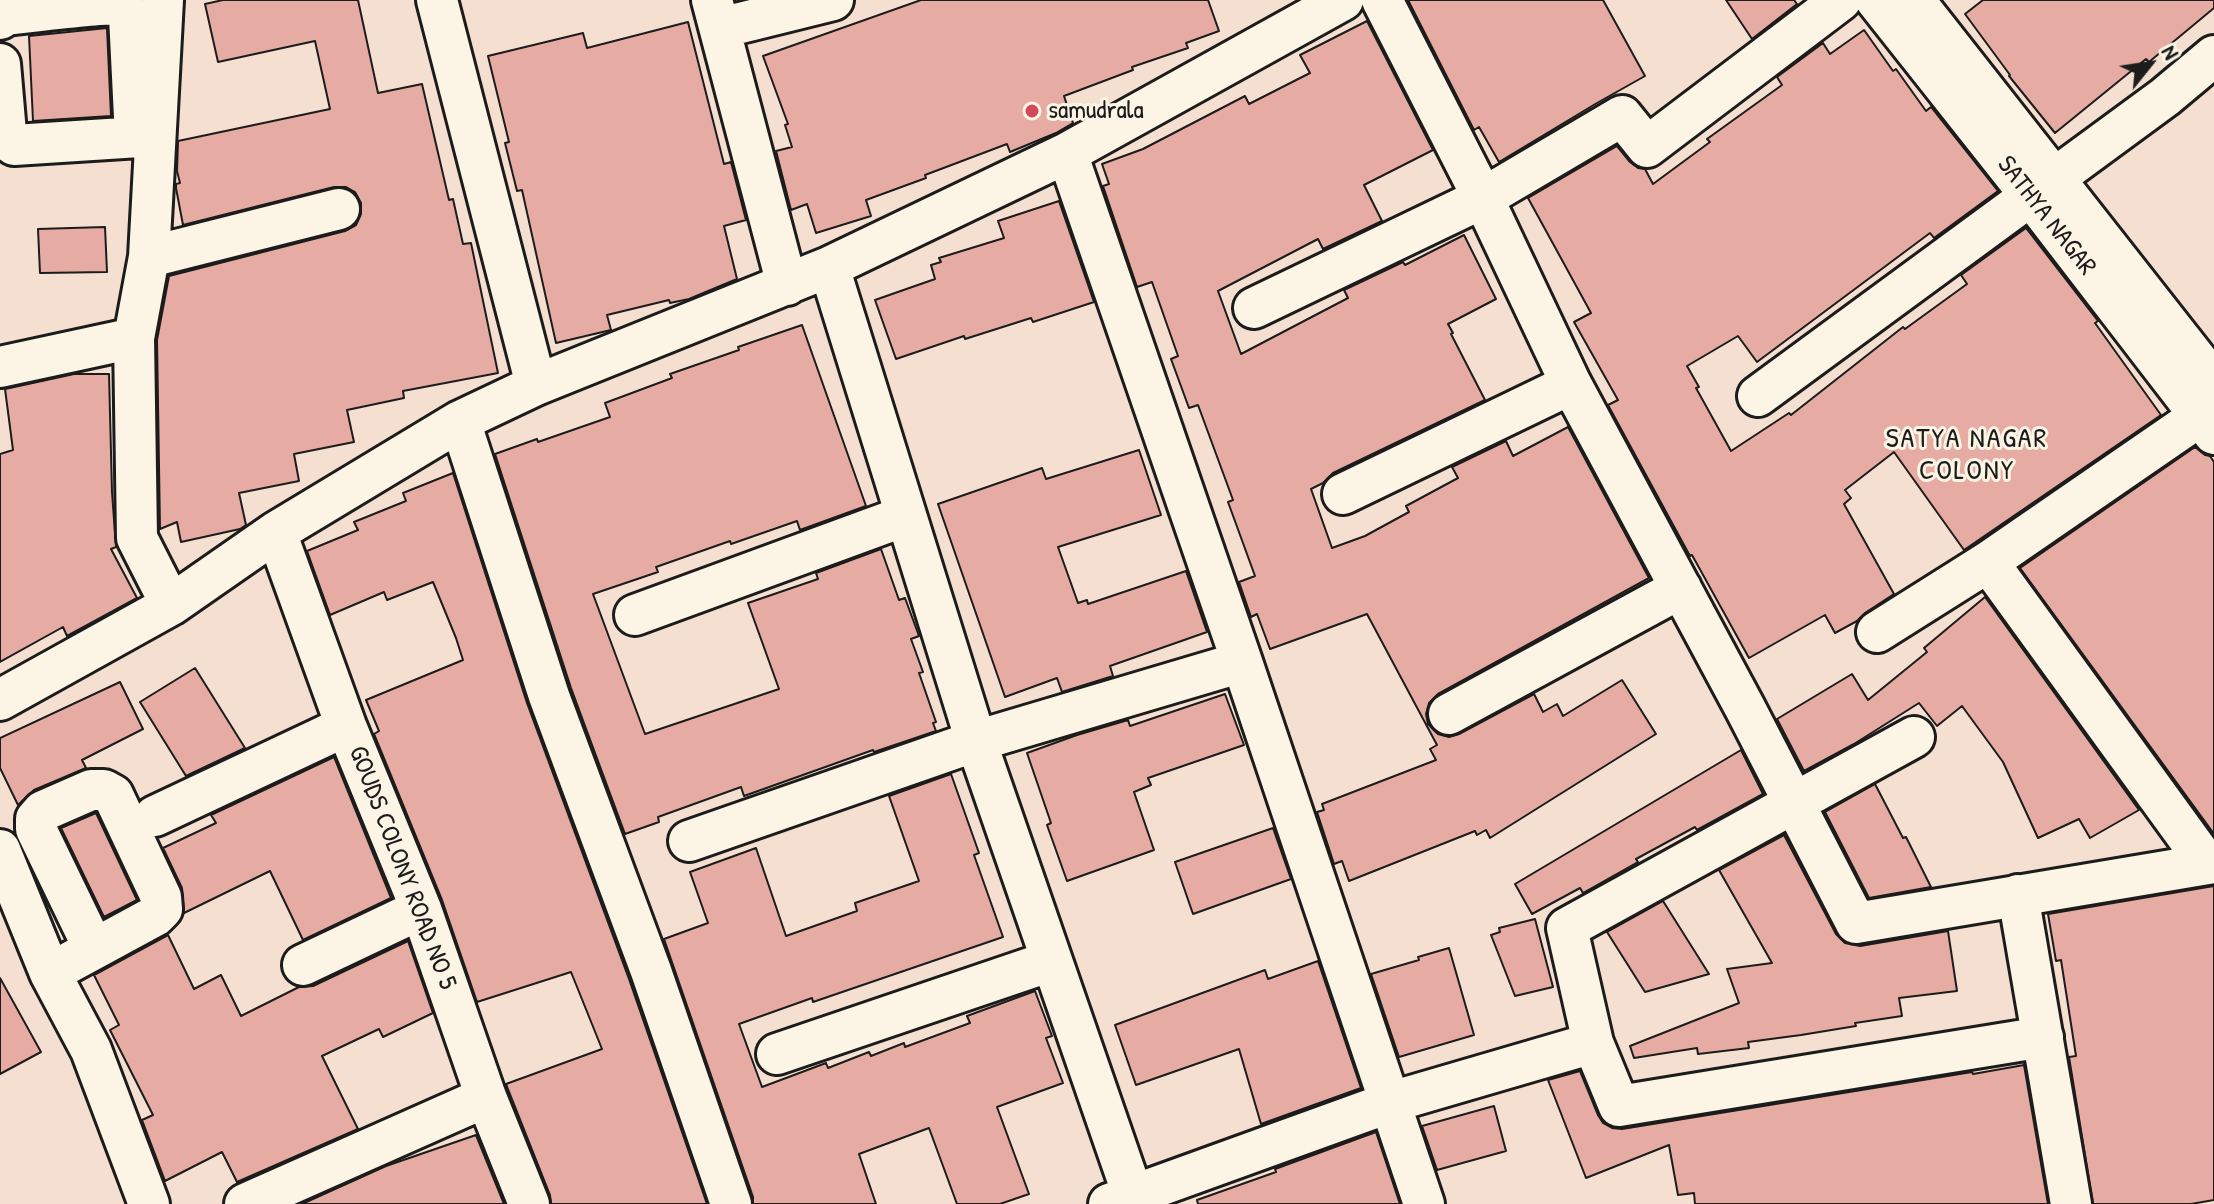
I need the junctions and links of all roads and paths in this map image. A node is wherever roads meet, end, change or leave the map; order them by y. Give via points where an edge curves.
1 (163, 0) edge
2 (437, 0) edge
3 (833, 0) edge
4 (1382, 0) edge
5 (1841, 0) edge
6 (1876, 0) edge
7 (1914, 0) edge
8 (1340, 1) edge
9 (98, 3) edge
10 (716, 14) edge
11 (0, 19) edge
12 (2214, 56) edge
13 (0, 64) edge
14 (145, 137) junction
15 (1067, 153) junction
16 (2043, 188) junction
17 (1483, 198) junction
18 (339, 209) dead end
19 (149, 257) junction
20 (829, 267) junction
21 (787, 285) junction
22 (1254, 308) dead end
23 (134, 338) junction
24 (0, 367) edge
25 (1571, 384) junction
26 (536, 385) junction
27 (1758, 396) dead end
28 (2210, 409) edge
29 (460, 421) junction
30 (1343, 494) dead end
31 (905, 516) junction
32 (276, 532) junction
33 (1988, 562) junction
34 (1681, 588) junction
35 (171, 605) junction
36 (635, 615) dead end
37 (1877, 632) dead end
38 (1242, 662) junction
39 (0, 700) edge
40 (1449, 714) dead end
41 (346, 726) junction
42 (1914, 737) dead end
43 (976, 741) junction
44 (1794, 804) junction
45 (155, 816) dead end
46 (689, 841) dead end
47 (0, 850) edge
48 (2211, 863) edge
49 (61, 881) junction
50 (2018, 895) junction
51 (20, 898) junction
52 (421, 909) junction
53 (94, 949) junction
54 (1051, 961) junction
55 (303, 965) dead end
56 (50, 973) junction
57 (2043, 1037) junction
58 (1593, 1043) junction
59 (777, 1054) dead end
60 (486, 1097) junction
61 (1391, 1102) junction
62 (1126, 1201) edge
63 (149, 1204) edge
64 (245, 1204) edge
65 (529, 1204) edge
66 (731, 1204) edge
67 (1424, 1204) edge
68 (2071, 1204) edge

1 - 14 street
2 - 26 street
3 - 10 street
4 - 17 street
5 - 17 street via 1647,147 1622,116
6 - 16 street, SATHYA NAGAR
7 - 16 street, SATHYA NAGAR
8 - 15 street
9 - 11 street
9 - 14 street via 119,5 129,16
10 - 21 street
12 - 16 street
13 - 14 street via 6,133 14,145
14 - 19 street
15 - 20 street
15 - 38 street
16 - 27 street
16 - 28 street, SATHYA NAGAR
17 - 22 street
17 - 25 street
18 - 19 street
19 - 23 street
20 - 21 street
20 - 31 street
21 - 26 street
23 - 24 street
23 - 35 street via 137,538
25 - 30 street
25 - 34 street
26 - 29 street
28 - 33 street
29 - 32 street
29 - 66 street via 549,696
31 - 36 street
31 - 43 street
32 - 35 street
32 - 41 street, GOUDS COLONY ROAD NO 5
33 - 37 street
33 - 48 street
34 - 40 street
34 - 44 street
35 - 39 street
38 - 43 street
38 - 61 street
41 - 45 street
41 - 52 street, GOUDS COLONY ROAD NO 5
42 - 44 street
43 - 46 street
43 - 54 street
44 - 50 street via 1856,923
44 - 58 street via 1567,928
47 - 51 street
48 - 50 street
49 - 51 street
49 - 53 street
49 - 53 street via 36,819 91,790 104,790 113,795 162,909
50 - 57 street
51 - 56 street
52 - 55 street
52 - 60 street, GOUDS COLONY ROAD NO 5
53 - 56 street
54 - 59 street
54 - 62 street
56 - 63 street via 91,1050
57 - 58 street via 1619,1106
57 - 68 street
58 - 61 street
60 - 64 street
60 - 65 street, GOUDS COLONY ROAD NO 5
61 - 62 street
61 - 67 street

